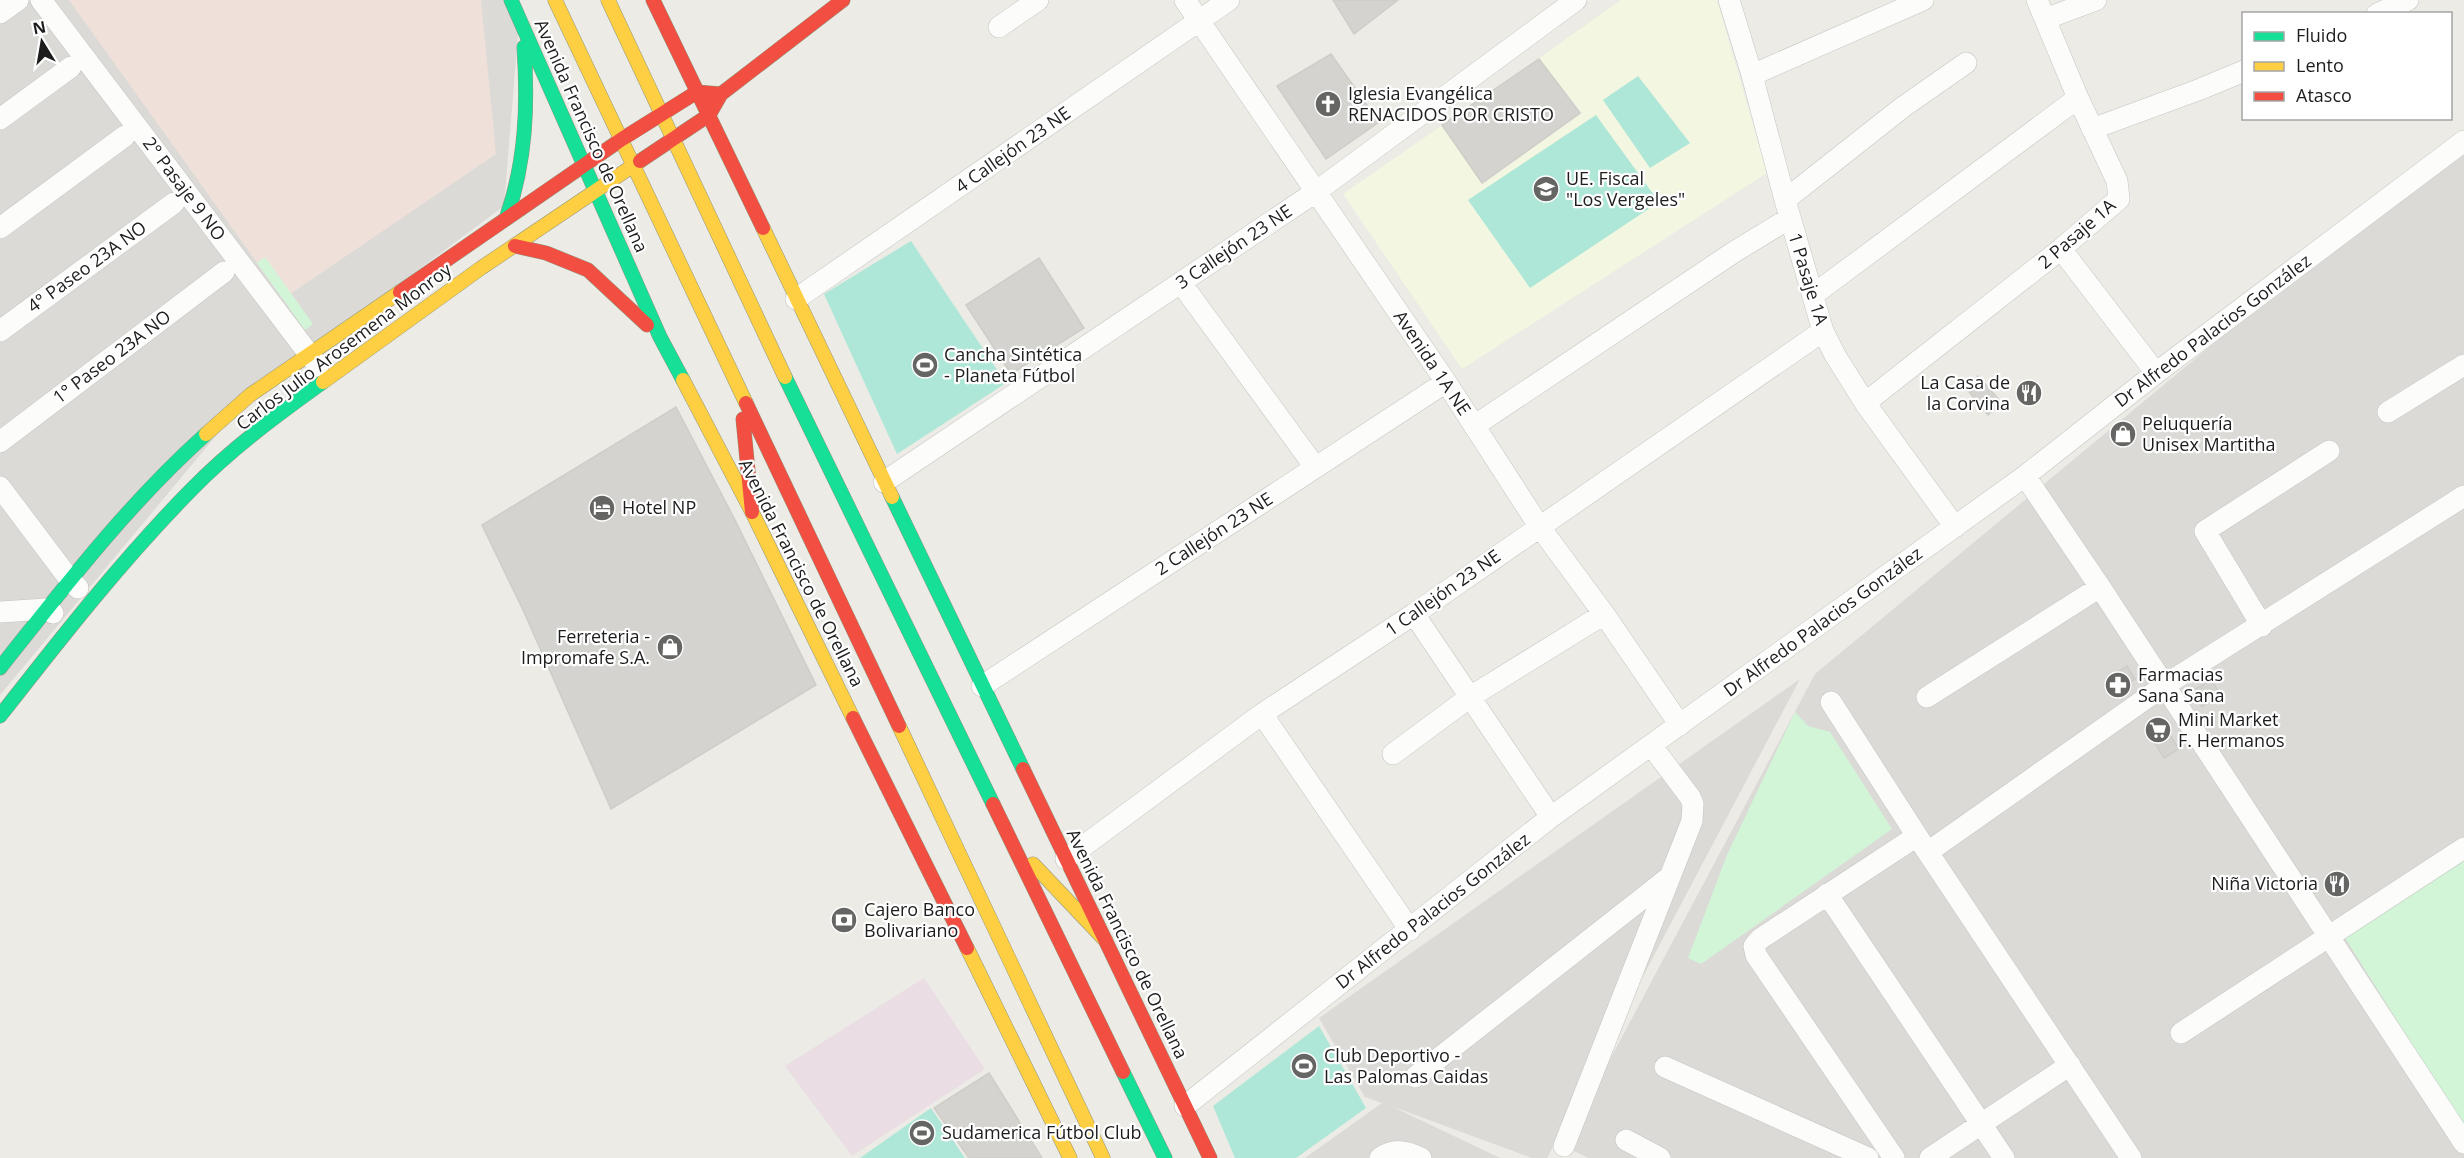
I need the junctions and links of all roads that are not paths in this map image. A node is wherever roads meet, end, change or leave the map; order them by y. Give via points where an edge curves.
1 (18, 0) edge
2 (41, 0) edge
3 (511, 0) edge
4 (555, 0) edge
5 (608, 0) edge
6 (653, 0) edge
7 (843, 0) edge
8 (1038, 0) edge
9 (1185, 0) edge
10 (1229, 0) edge
11 (1576, 0) edge
12 (1729, 0) edge
13 (1923, 0) edge
14 (2096, 0) edge
15 (2409, 0) edge
16 (2041, 9) edge
17 (2382, 12) edge
18 (0, 13) edge
19 (1199, 21) junction
20 (523, 24) junction
21 (999, 27) dead end
22 (1966, 63) dead end
23 (71, 67) dead end
24 (2242, 72) edge
25 (1752, 75) junction
26 (697, 92) junction
27 (721, 94) junction
28 (2078, 98) junction
29 (662, 114) junction
30 (709, 116) junction
31 (0, 119) edge
32 (2092, 129) junction
33 (125, 136) dead end
34 (622, 139) junction
35 (673, 141) junction
36 (2464, 141) edge
37 (584, 164) junction
38 (634, 165) junction
39 (596, 191) junction
40 (1317, 191) junction
41 (174, 203) dead end
42 (1787, 209) junction
43 (507, 216) junction
44 (0, 228) edge
45 (515, 246) junction
46 (2061, 249) junction
47 (224, 272) dead end
48 (1181, 283) junction
49 (1813, 295) junction
50 (796, 299) junction
51 (0, 331) edge
52 (1823, 331) junction
53 (660, 337) junction
54 (310, 355) junction
55 (2464, 365) edge
56 (2156, 373) junction
57 (327, 379) junction
58 (736, 382) junction
59 (1446, 382) junction
60 (1865, 403) junction
61 (2388, 412) dead end
62 (1474, 426) junction
63 (0, 442) edge
64 (2329, 451) dead end
65 (1315, 467) junction
66 (2025, 476) junction
67 (884, 482) junction
68 (0, 487) edge
69 (2464, 496) edge
70 (752, 512) junction
71 (1539, 526) junction
72 (1954, 527) junction
73 (70, 580) junction
74 (2100, 587) junction
75 (91, 600) junction
76 (47, 609) junction
77 (0, 612) edge
78 (1414, 614) junction
79 (1604, 614) junction
80 (70, 626) junction
81 (2262, 626) junction
82 (0, 668) edge
83 (982, 686) junction
84 (2165, 686) junction
85 (1470, 697) junction
86 (1927, 697) dead end
87 (1831, 702) dead end
88 (1262, 714) junction
89 (0, 716) edge
90 (1680, 726) junction
91 (1651, 745) junction
92 (1393, 754) dead end
93 (1551, 817) junction
94 (1006, 832) junction
95 (1922, 844) junction
96 (2464, 848) edge
97 (1066, 859) junction
98 (1667, 879) junction
99 (1827, 894) junction
100 (1410, 930) junction
101 (2328, 936) junction
102 (1106, 941) junction
103 (2181, 1032) dead end
104 (2070, 1065) junction
105 (1665, 1067) dead end
106 (1415, 1077) dead end
107 (1185, 1106) junction
108 (1981, 1124) junction
109 (1626, 1140) dead end
110 (2464, 1143) edge
111 (1564, 1146) dead end
112 (1070, 1158) edge
113 (1104, 1158) edge
114 (1165, 1158) edge
115 (1210, 1158) edge
116 (1380, 1158) edge
117 (1420, 1158) edge
118 (1660, 1158) edge
119 (1868, 1158) edge
120 (1894, 1158) edge
121 (1930, 1158) edge
122 (2004, 1158) edge
123 (2131, 1158) edge

1 - 18 street
2 - 54 street, 2° Pasaje 9 NO
3 - 20 main road, Avenida Francisco de Orellana
4 - 34 main road, Avenida Francisco de Orellana
5 - 29 main road
6 - 26 main road, Avenida Francisco de Orellana
7 - 27 main road
8 - 21 street
9 - 19 street, Avenida 1A NE
10 - 19 street, 4 Callejón 23 NE
11 - 40 street, 3 Callejón 23 NE
12 - 25 street, 1 Pasaje 1A
13 - 25 street
14 - 16 street
15 - 17 street
16 - 28 street, 2 Pasaje 1A
19 - 40 street, Avenida 1A NE
19 - 50 street, 4 Callejón 23 NE
20 - 37 main road, Avenida Francisco de Orellana
20 - 43 main road via 526,130 522,170
22 - 42 street via 1903,107
23 - 31 street
24 - 32 street
25 - 42 street, 1 Pasaje 1A
26 - 27 main road
26 - 29 main road, Carlos Julio Arosemena Monroy
26 - 30 main road, Avenida Francisco de Orellana
27 - 30 main road
28 - 32 street, 2 Pasaje 1A
28 - 49 street
29 - 34 main road, Carlos Julio Arosemena Monroy
29 - 35 main road
30 - 35 main road, Carlos Julio Arosemena Monroy
30 - 50 main road, Avenida Francisco de Orellana
32 - 46 street, 2 Pasaje 1A via 2119,186 2119,199
33 - 44 street
34 - 37 main road, Carlos Julio Arosemena Monroy
34 - 38 main road, Avenida Francisco de Orellana
35 - 38 main road, Carlos Julio Arosemena Monroy
35 - 94 main road
36 - 56 street, Dr Alfredo Palacios González
37 - 39 main road, Avenida Francisco de Orellana
37 - 43 main road, Carlos Julio Arosemena Monroy
38 - 39 main road, Carlos Julio Arosemena Monroy
38 - 58 main road, Avenida Francisco de Orellana
39 - 45 main road, Carlos Julio Arosemena Monroy
39 - 53 main road, Avenida Francisco de Orellana
40 - 48 street, 3 Callejón 23 NE
40 - 59 street, Avenida 1A NE
41 - 51 street, 4° Paseo 23A NO
42 - 49 street, 1 Pasaje 1A
42 - 62 street via 1734,252
43 - 54 main road, Carlos Julio Arosemena Monroy
45 - 53 main road via 546,253 588,270
45 - 57 main road, Carlos Julio Arosemena Monroy
46 - 56 street
46 - 60 street, 2 Pasaje 1A
47 - 63 street, 1° Paseo 23A NO
48 - 65 street
48 - 67 street, 3 Callejón 23 NE
49 - 52 street, 1 Pasaje 1A
50 - 67 main road, Avenida Francisco de Orellana
52 - 60 street, 1 Pasaje 1A
52 - 71 street, 1 Callejón 23 NE
53 - 70 main road, Avenida Francisco de Orellana
54 - 57 street, 2° Pasaje 9 NO
54 - 73 main road, Carlos Julio Arosemena Monroy via 250,395 170,466
55 - 61 street
56 - 66 street, Dr Alfredo Palacios González
57 - 75 main road, Carlos Julio Arosemena Monroy via 270,420 193,489
58 - 70 main road via 746,435
58 - 113 main road, Avenida Francisco de Orellana
59 - 62 street, Avenida 1A NE
59 - 65 street, 2 Callejón 23 NE
60 - 72 street, 1 Pasaje 1A
62 - 71 street, Avenida 1A NE
64 - 81 street via 2205,531
65 - 83 street, 2 Callejón 23 NE
66 - 72 street, Dr Alfredo Palacios González
66 - 74 street
67 - 83 main road, Avenida Francisco de Orellana
68 - 73 street
69 - 81 street
70 - 112 main road, Avenida Francisco de Orellana
71 - 78 street, 1 Callejón 23 NE
71 - 79 street, Avenida 1A NE
72 - 90 street, Dr Alfredo Palacios González
73 - 75 street
73 - 76 main road, Carlos Julio Arosemena Monroy
74 - 84 street
74 - 86 street
75 - 80 main road, Carlos Julio Arosemena Monroy
76 - 77 street
76 - 80 street
76 - 82 main road, Carlos Julio Arosemena Monroy
78 - 85 street
78 - 88 street, 1 Callejón 23 NE
79 - 85 street
79 - 90 street, Avenida 1A NE
80 - 89 main road, Carlos Julio Arosemena Monroy
81 - 84 street
83 - 97 main road, Avenida Francisco de Orellana
84 - 95 street
84 - 101 street
85 - 92 street
85 - 93 street
87 - 95 street
88 - 97 street, 1 Callejón 23 NE
88 - 100 street
90 - 91 street, Dr Alfredo Palacios González
91 - 93 street, Dr Alfredo Palacios González
91 - 98 street via 1693,804 1692,821
93 - 100 street, Dr Alfredo Palacios González
94 - 102 main road
94 - 114 main road
95 - 99 street
95 - 104 street
96 - 101 street
97 - 102 main road, Avenida Francisco de Orellana
98 - 106 street
98 - 111 street
99 - 108 street
99 - 120 street via 1760,939 1754,951
100 - 107 street, Dr Alfredo Palacios González
101 - 103 street
101 - 110 street
102 - 107 main road, Avenida Francisco de Orellana
104 - 108 street
104 - 123 street
105 - 119 street
107 - 115 main road, Avenida Francisco de Orellana
108 - 121 street
108 - 122 street
109 - 118 street
116 - 117 street via 1402,1151

